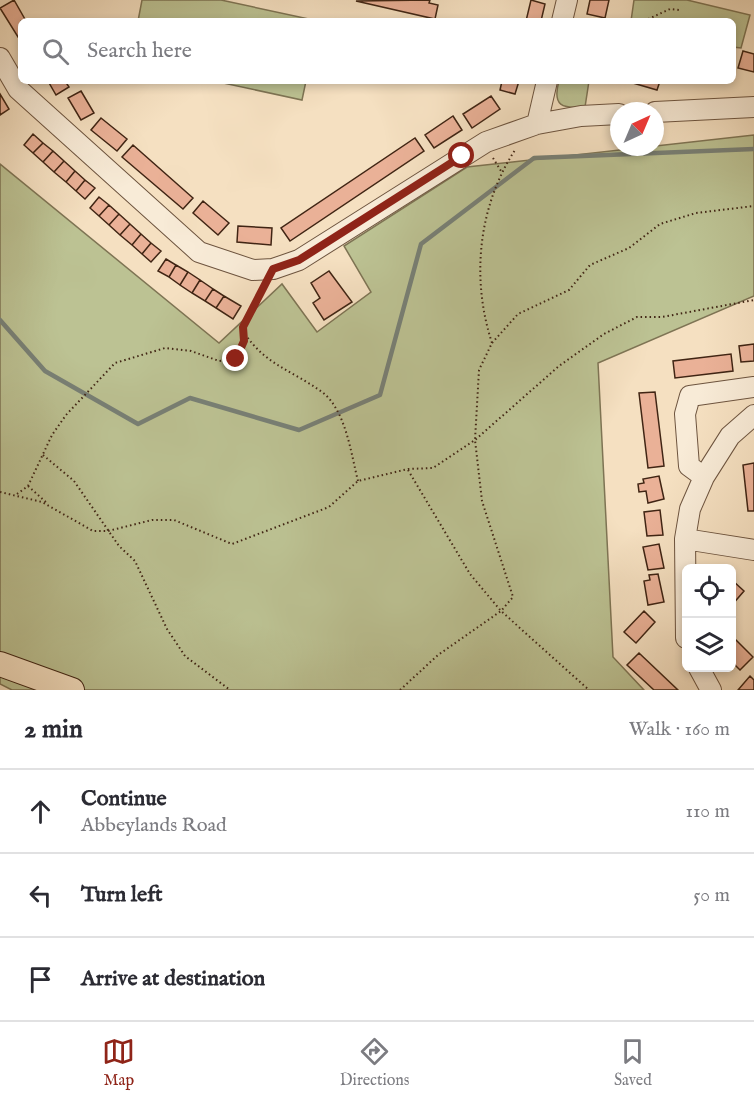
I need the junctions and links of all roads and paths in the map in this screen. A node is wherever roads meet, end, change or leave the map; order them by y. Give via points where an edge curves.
1 (567, 0) edge
2 (679, 10) dead end
3 (563, 18) edge
4 (650, 18) edge
5 (0, 58) edge
6 (546, 84) edge
7 (754, 107) edge
8 (664, 112) edge
9 (610, 114) edge
10 (532, 125) junction
11 (754, 206) edge
12 (273, 269) junction
13 (754, 300) edge
14 (243, 327) junction
15 (492, 343) junction
16 (754, 387) edge
17 (754, 415) edge
18 (475, 440) junction
19 (43, 455) junction
20 (408, 469) junction
21 (704, 477) junction
22 (358, 481) junction
23 (28, 486) junction
24 (0, 492) edge
25 (17, 494) junction
26 (53, 508) junction
27 (108, 531) junction
28 (686, 538) junction
29 (754, 550) edge
30 (501, 611) junction
31 (687, 618) edge
32 (0, 664) edge
33 (701, 672) edge
34 (72, 690) edge
35 (230, 690) edge
36 (400, 690) edge
37 (589, 690) edge
38 (711, 690) edge

1 - 3 street
2 - 4 path via 670,9
5 - 12 street via 18,89 199,252 253,270
6 - 10 street
7 - 8 street
9 - 10 street
10 - 12 street via 486,142 299,260
10 - 15 path via 501,172 487,216 479,263 483,316
11 - 15 path via 696,213 660,224 629,248 590,265 569,290 518,314
12 - 14 path
13 - 18 path via 628,321 559,366
14 - 19 path via 244,341 236,359 219,361 191,351 165,348 115,363 66,415
14 - 22 path via 260,354 323,393 337,412
15 - 18 path via 479,370
16 - 21 street via 690,396 685,414 689,466
17 - 21 street via 730,436
18 - 20 path via 433,468
18 - 30 path via 482,501 513,597
19 - 23 path
19 - 27 path via 74,481
20 - 22 path
20 - 30 path via 470,574
21 - 28 street via 690,509
22 - 27 path via 329,507 232,544 174,520 152,520
23 - 25 path
23 - 26 path
24 - 25 path
25 - 26 path
26 - 27 path via 93,531
27 - 35 path via 135,561 167,629 185,656
28 - 29 street
28 - 31 street
30 - 36 path via 438,655
30 - 37 path
32 - 34 main road
33 - 38 street

